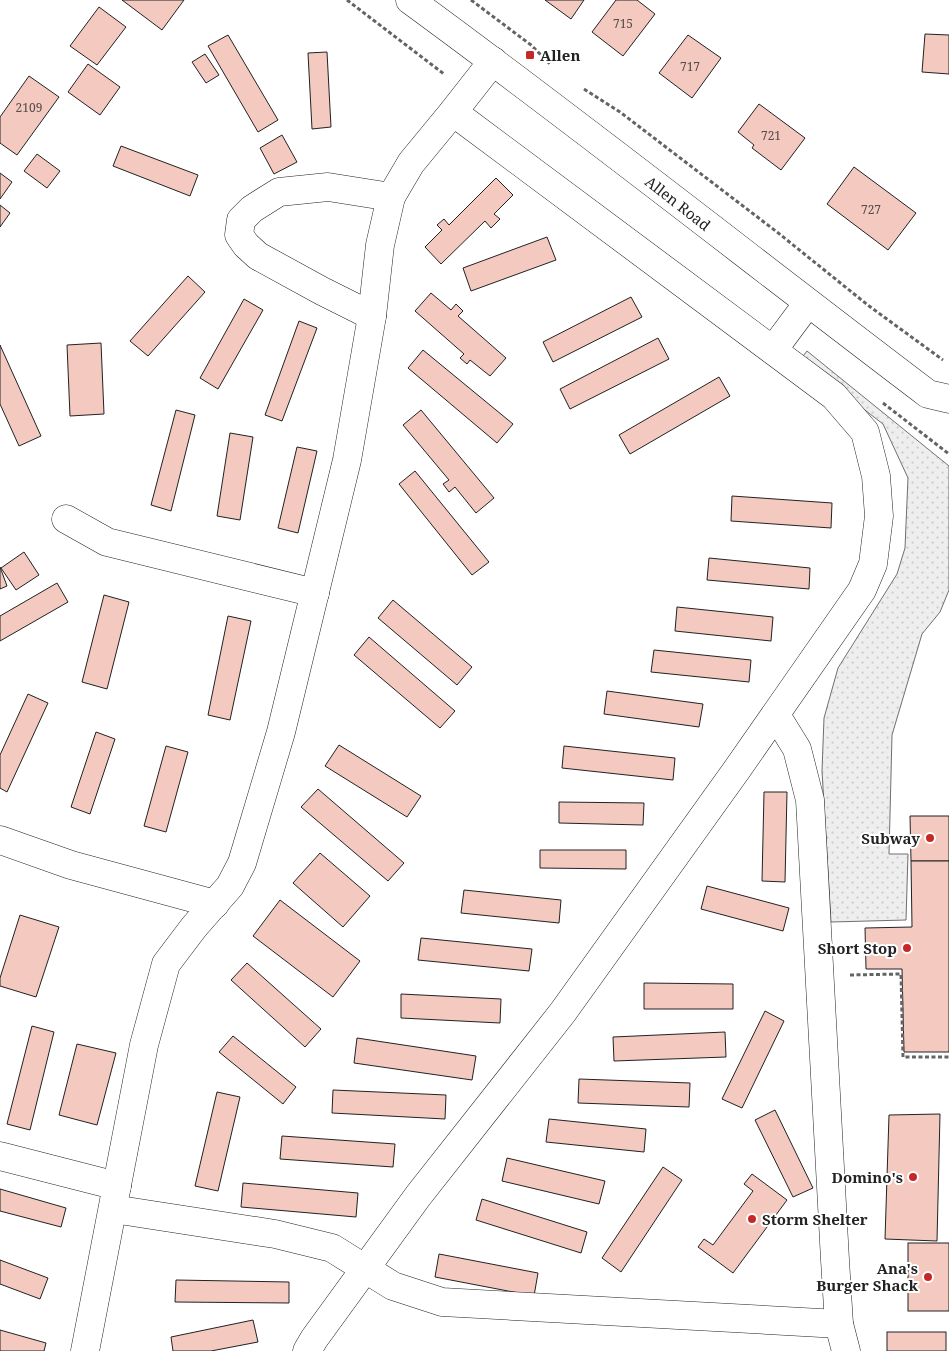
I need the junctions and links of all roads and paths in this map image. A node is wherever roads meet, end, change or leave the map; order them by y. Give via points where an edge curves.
1 (410, 0) edge
2 (471, 0) edge
3 (492, 60) junction
4 (558, 70) dead end
5 (577, 85) dead end
6 (454, 112) junction
7 (391, 197) junction
8 (808, 303) junction
9 (372, 316) junction
10 (773, 350) junction
11 (943, 360) dead end
12 (949, 399) edge
13 (66, 519) dead end
14 (314, 593) junction
15 (776, 715) junction
16 (0, 840) edge
17 (214, 904) junction
18 (851, 975) dead end
19 (949, 1056) edge
20 (0, 1156) edge
21 (115, 1198) junction
22 (364, 1269) junction
23 (839, 1324) junction
24 (85, 1351) edge
25 (307, 1351) edge
26 (846, 1351) edge

1 - 3 street, Allen Road
2 - 4 path
3 - 6 street
3 - 8 street, Allen Road
5 - 11 path via 620,112
6 - 7 street via 411,163
6 - 10 street
7 - 9 street via 380,245
7 - 9 street via 328,187 279,192 241,220 239,235 258,256
8 - 10 street
8 - 12 street, Allen Road via 928,394
9 - 14 street via 347,460
10 - 15 street via 834,396 865,432 876,476 879,516 873,564 862,590
13 - 14 street via 107,542
14 - 17 street via 281,732 242,863 230,886
15 - 22 street via 563,1012
15 - 23 street via 797,749 810,800
16 - 17 street via 71,864
17 - 21 street via 166,964 144,1045
18 - 19 path via 901,974 903,1057
20 - 21 street
21 - 22 street via 332,1248
21 - 24 street
22 - 23 street via 394,1286 442,1302
22 - 25 street
23 - 26 street

